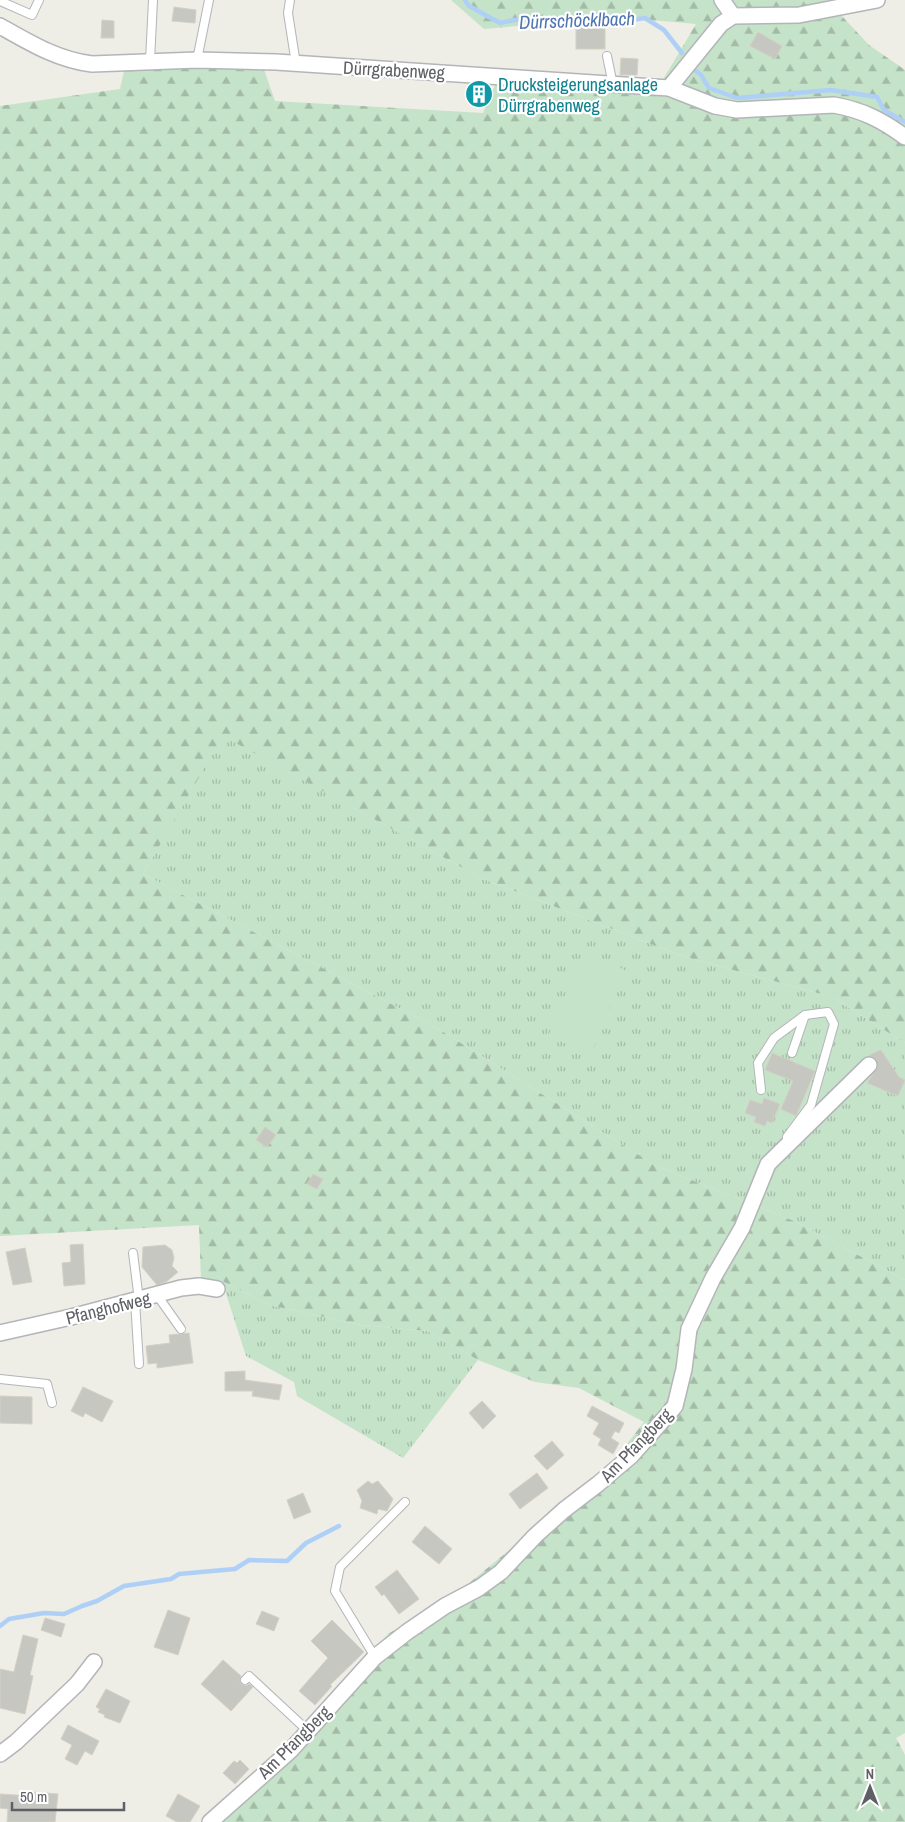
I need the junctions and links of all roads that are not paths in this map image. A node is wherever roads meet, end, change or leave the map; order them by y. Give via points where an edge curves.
1 (39, 0) edge
2 (153, 0) edge
3 (209, 0) edge
4 (290, 0) edge
5 (722, 0) edge
6 (876, 0) edge
7 (0, 1) edge
8 (733, 16) junction
9 (0, 26) edge
10 (608, 56) dead end
11 (197, 60) junction
12 (150, 61) junction
13 (296, 64) junction
14 (613, 85) junction
15 (669, 88) junction
16 (905, 137) edge
17 (805, 1015) junction
18 (792, 1053) dead end
19 (869, 1065) dead end
20 (761, 1090) dead end
21 (768, 1164) junction
22 (132, 1253) dead end
23 (217, 1289) dead end
24 (157, 1295) junction
25 (137, 1300) junction
26 (181, 1329) dead end
27 (0, 1333) edge
28 (139, 1364) dead end
29 (0, 1379) edge
30 (52, 1403) dead end
31 (405, 1502) dead end
32 (375, 1658) junction
33 (94, 1662) dead end
34 (245, 1680) dead end
35 (308, 1731) junction
36 (0, 1754) edge
37 (210, 1822) edge

1 - 7 lane via 32,16
2 - 12 lane
3 - 11 lane
4 - 13 lane via 288,13
5 - 8 street
6 - 8 street via 799,15
8 - 15 street via 721,24
9 - 12 street, Dürrgrabenweg via 32,45 76,62
10 - 14 lane
11 - 12 street, Dürrgrabenweg
11 - 13 street, Dürrgrabenweg
13 - 14 street, Dürrgrabenweg
14 - 15 street, Dürrgrabenweg
15 - 16 street, Dürrgrabenweg via 714,106 738,110 834,105 849,108 867,113
17 - 18 lane
17 - 20 lane via 774,1038 758,1063
17 - 21 lane via 828,1012 834,1024 829,1046 811,1105
19 - 21 street, Am Pfangberg
21 - 32 street, Am Pfangberg via 742,1228 688,1329 684,1369 674,1406 663,1420 631,1456 550,1523 502,1572 445,1606
22 - 25 lane
23 - 24 street, Pfanghofweg via 199,1286
24 - 25 street, Pfanghofweg
24 - 26 lane
25 - 27 street, Pfanghofweg
25 - 28 lane
29 - 30 lane via 47,1384
31 - 32 lane via 340,1567 335,1591
32 - 35 street, Am Pfangberg
33 - 36 street via 77,1684
34 - 35 lane via 249,1676
35 - 37 street, Am Pfangberg

